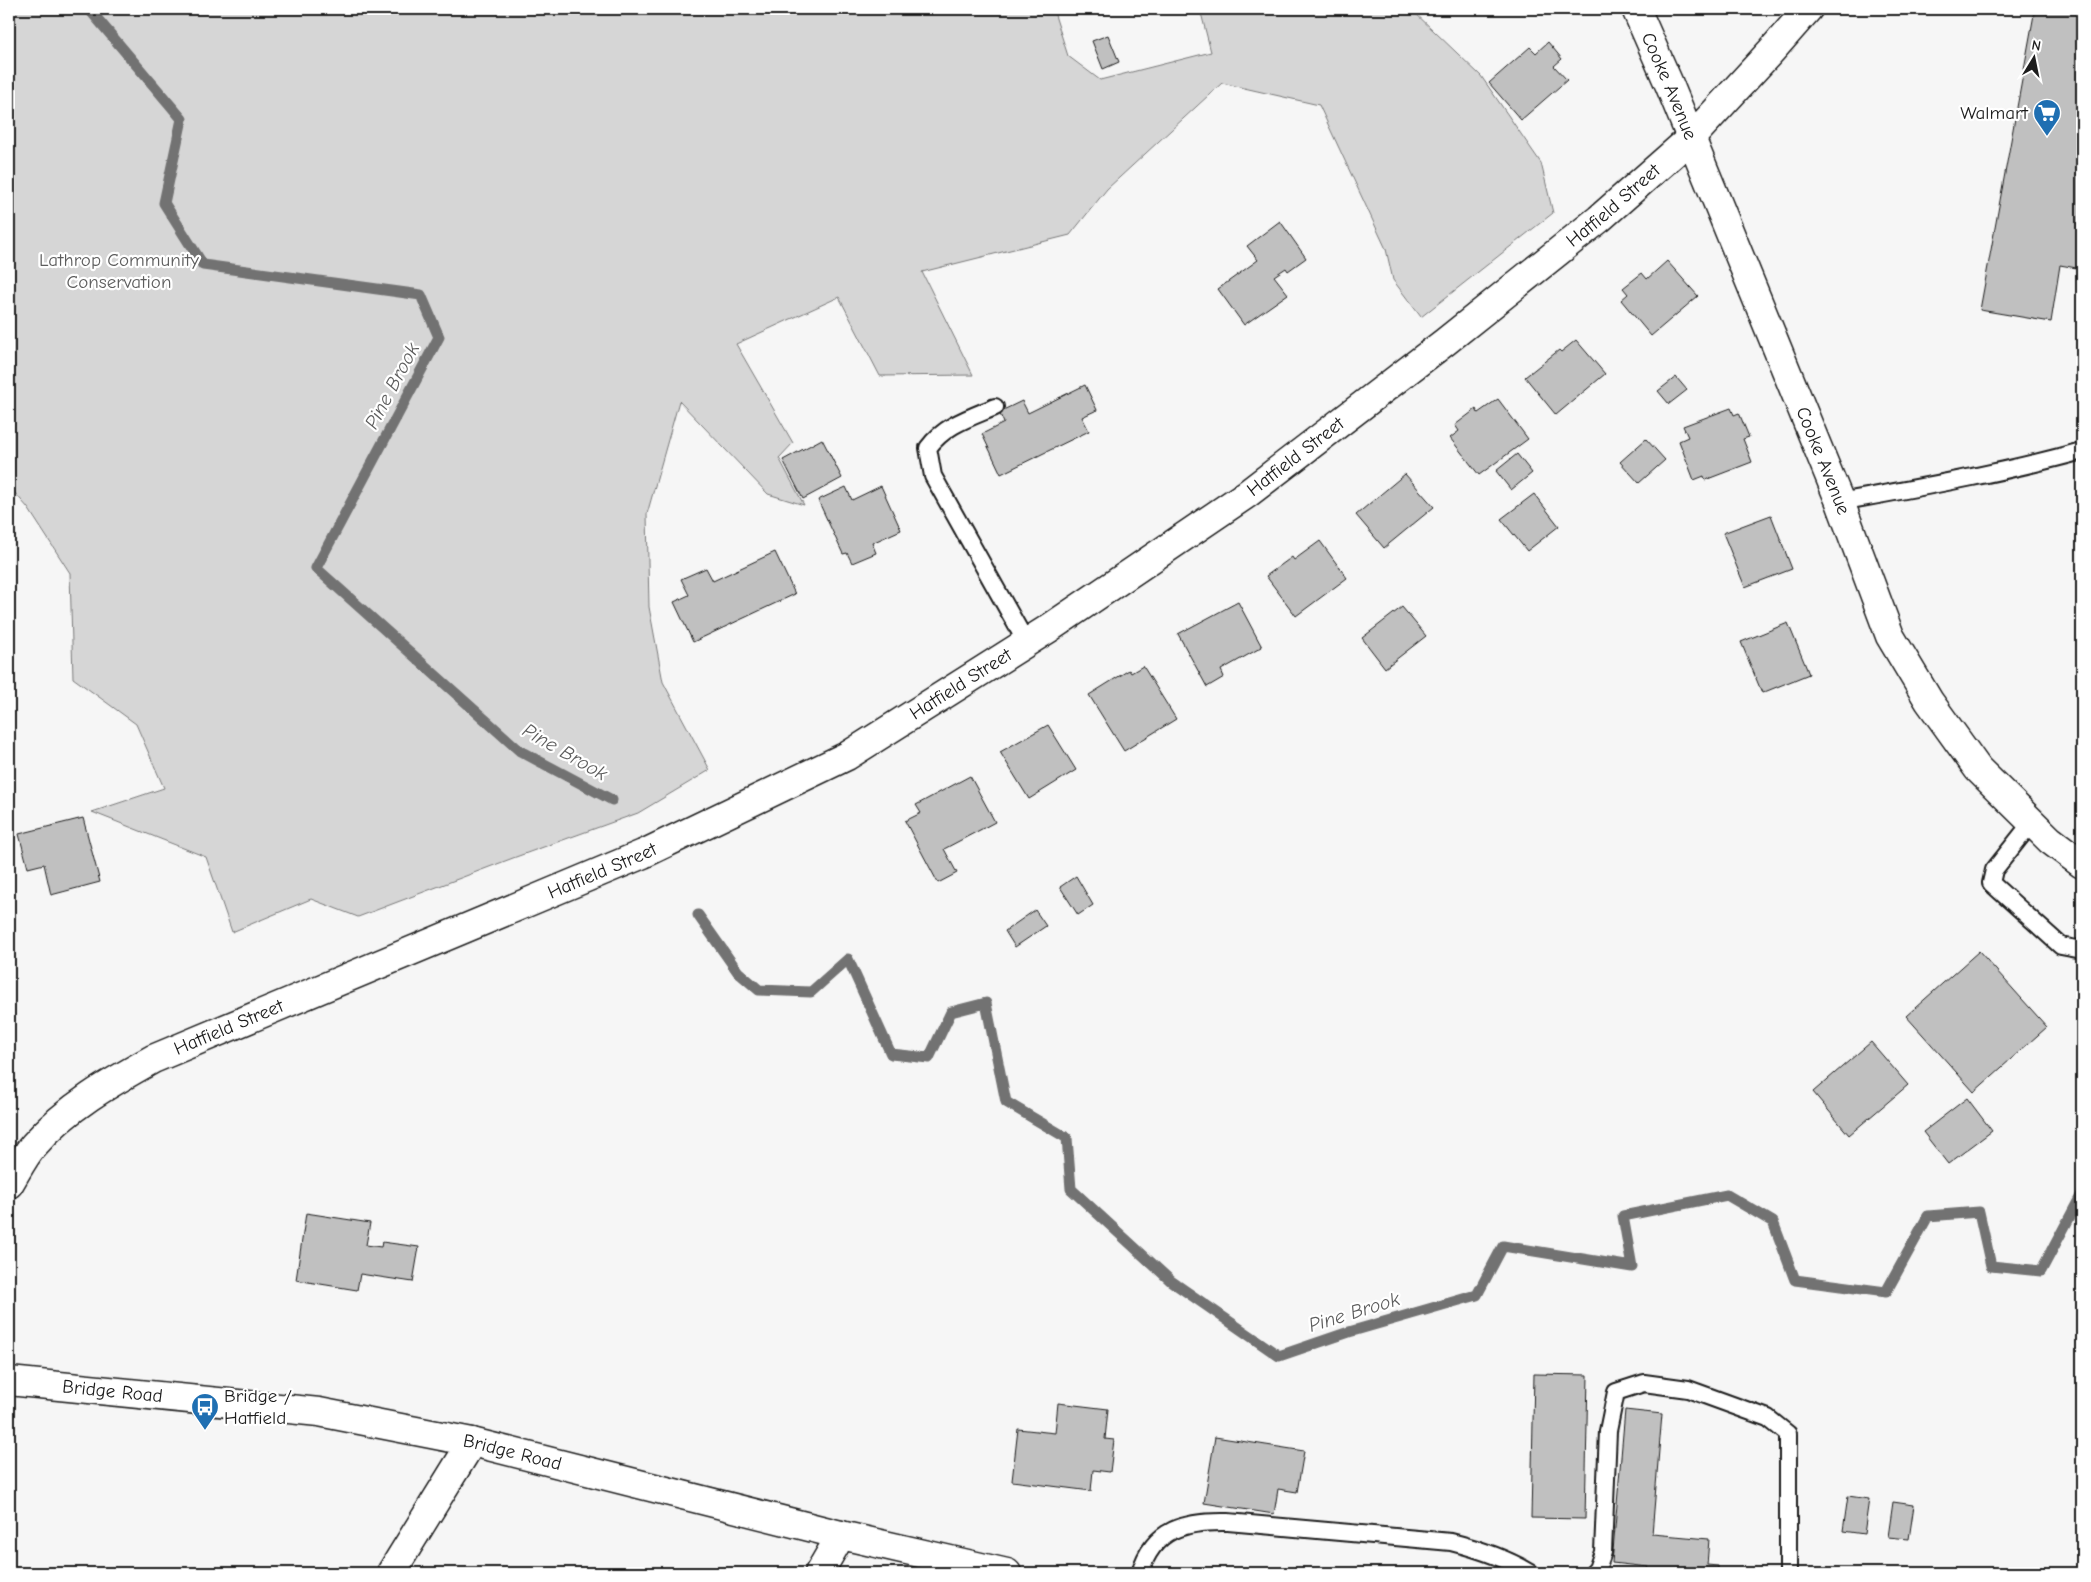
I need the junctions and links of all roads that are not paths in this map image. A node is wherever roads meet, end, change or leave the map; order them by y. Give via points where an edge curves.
1 (1636, 9) edge
2 (1808, 9) edge
3 (1691, 138) junction
4 (994, 407) dead end
5 (2082, 451) edge
6 (1840, 502) junction
7 (1026, 642) junction
8 (2032, 822) junction
9 (2082, 864) edge
10 (2082, 947) edge
11 (9, 1184) edge
12 (9, 1381) edge
13 (472, 1442) junction
14 (841, 1535) junction
15 (391, 1573) edge
16 (819, 1573) edge
17 (1007, 1573) edge
18 (1140, 1573) edge
19 (1531, 1573) edge
20 (1593, 1573) edge
21 (1788, 1573) edge

1 - 3 street, Cooke Avenue
2 - 3 street, Hatfield Street
3 - 6 street, Cooke Avenue
3 - 7 street, Hatfield Street via 1599,219 1247,494
4 - 7 lane via 954,424 936,437 928,448 933,476
5 - 6 lane via 1936,486
6 - 8 street, Cooke Avenue via 1890,636 1924,693 1978,769
7 - 11 street, Hatfield Street via 830,765 643,854 153,1059 74,1107 33,1145
8 - 9 street, Cooke Avenue
8 - 10 lane via 1994,870 1991,883 2061,946
12 - 13 street, Bridge Road via 319,1412
13 - 14 street, Bridge Road
13 - 15 street
14 - 16 street
14 - 17 street, Bridge Road
18 - 19 lane via 1151,1550 1165,1534 1180,1526 1201,1522 1228,1522 1451,1542 1497,1556
20 - 21 lane via 1603,1552 1608,1431 1616,1392 1644,1383 1688,1389 1768,1418 1788,1434

